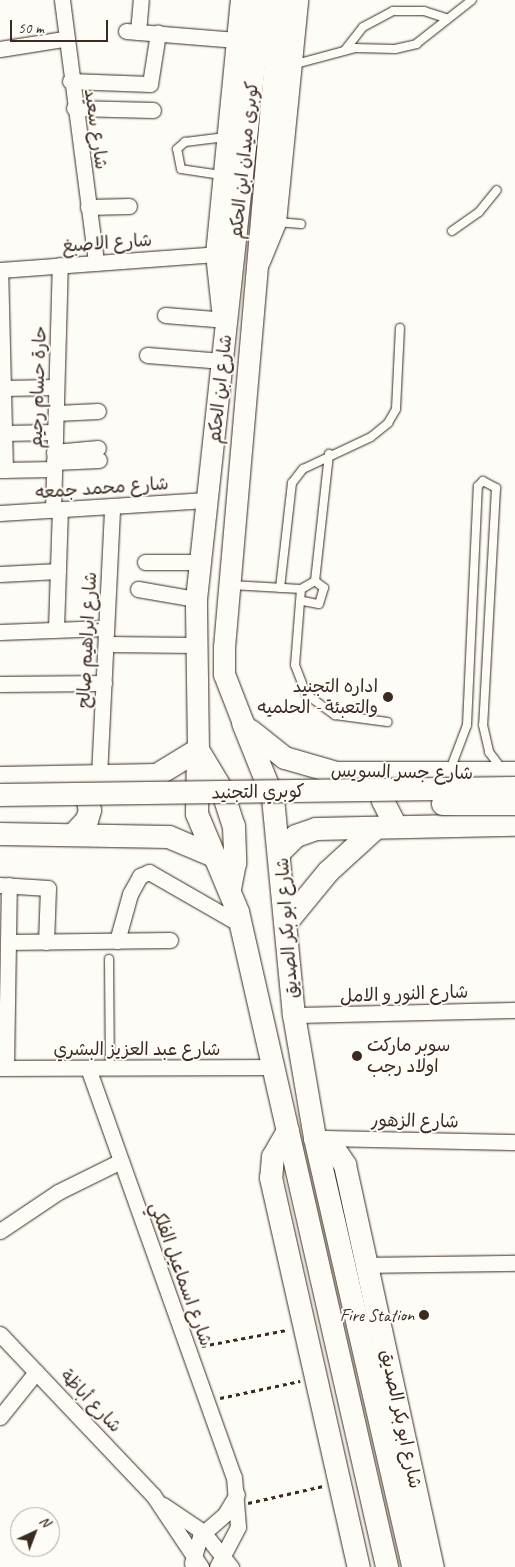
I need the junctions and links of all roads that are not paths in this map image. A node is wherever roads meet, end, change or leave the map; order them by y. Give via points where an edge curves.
1 (62, 0) edge
2 (141, 0) edge
3 (241, 0) edge
4 (261, 0) edge
5 (280, 0) edge
6 (297, 0) edge
7 (472, 0) edge
8 (446, 18) junction
9 (158, 33) junction
10 (64, 39) junction
11 (237, 40) junction
12 (0, 49) edge
13 (345, 50) junction
14 (290, 65) junction
15 (70, 81) junction
16 (74, 108) junction
17 (153, 110) dead end
18 (228, 136) junction
19 (223, 178) junction
20 (497, 190) dead end
21 (129, 206) dead end
22 (88, 207) junction
23 (257, 217) junction
24 (301, 224) dead end
25 (452, 231) dead end
26 (216, 254) junction
27 (96, 263) junction
28 (60, 265) junction
29 (0, 270) edge
30 (165, 315) dead end
31 (227, 320) junction
32 (400, 328) dead end
33 (147, 356) dead end
34 (223, 361) junction
35 (56, 387) junction
36 (3, 388) junction
37 (98, 411) dead end
38 (56, 413) junction
39 (55, 432) junction
40 (4, 433) junction
41 (98, 454) dead end
42 (329, 454) junction
43 (54, 461) junction
44 (2, 470) edge
45 (207, 500) junction
46 (112, 506) junction
47 (56, 509) junction
48 (0, 513) edge
49 (474, 549) junction
50 (492, 550) junction
51 (145, 562) dead end
52 (200, 562) junction
53 (58, 570) junction
54 (0, 574) edge
55 (315, 581) junction
56 (229, 584) junction
57 (280, 588) junction
58 (138, 589) dead end
59 (301, 590) junction
60 (196, 599) junction
61 (303, 601) junction
62 (106, 628) junction
63 (56, 629) junction
64 (0, 632) edge
65 (470, 641) junction
66 (487, 641) junction
67 (106, 644) junction
68 (194, 645) junction
69 (104, 683) junction
70 (0, 684) edge
71 (388, 722) dead end
72 (243, 723) junction
73 (198, 750) junction
74 (447, 774) junction
75 (394, 775) junction
76 (99, 776) junction
77 (69, 777) junction
78 (0, 778) edge
79 (512, 778) edge
80 (0, 795) edge
81 (515, 804) edge
82 (0, 810) edge
83 (515, 825) edge
84 (386, 827) junction
85 (0, 834) edge
86 (73, 835) junction
87 (281, 851) junction
88 (214, 856) junction
89 (4, 885) edge
90 (230, 888) junction
91 (287, 922) junction
92 (241, 925) junction
93 (170, 940) dead end
94 (117, 941) junction
95 (8, 942) junction
96 (46, 942) junction
97 (109, 959) dead end
98 (515, 1010) edge
99 (294, 1015) junction
100 (274, 1067) junction
101 (3, 1068) edge
102 (88, 1068) junction
103 (110, 1068) junction
104 (315, 1138) junction
105 (290, 1142) junction
106 (515, 1142) edge
107 (121, 1161) junction
108 (0, 1231) edge
109 (515, 1263) edge
110 (368, 1265) junction
111 (0, 1334) edge
112 (36, 1372) junction
113 (0, 1417) edge
114 (153, 1495) junction
115 (238, 1499) junction
116 (203, 1532) junction
117 (224, 1563) edge
118 (195, 1564) edge
119 (359, 1567) edge
120 (387, 1567) edge
121 (413, 1567) edge
122 (433, 1567) edge

1 - 10 street, شارع سعيد
2 - 9 street via 132,31
3 - 11 main road, شارع ابن الحكم
4 - 23 main road, كوبرى ميدان ابن الحكم
5 - 23 main road, كوبرى ميدان ابن الحكم
6 - 14 main road, شارع ابن الحكم
7 - 8 lane
8 - 13 lane via 425,40 406,48
8 - 13 lane via 424,11 394,11 363,27
9 - 11 street
9 - 15 street via 150,84
10 - 12 street
10 - 15 street, شارع سعيد
11 - 18 main road, شارع ابن الحكم
13 - 14 lane
14 - 23 main road, شارع ابن الحكم
15 - 16 street, شارع سعيد
16 - 17 street
16 - 22 street, شارع سعيد
18 - 19 main road, شارع ابن الحكم
18 - 19 lane via 184,142 177,149 181,169 213,171
19 - 26 main road, شارع ابن الحكم
20 - 25 lane via 479,212
21 - 22 street
22 - 27 street, شارع سعيد
23 - 24 lane
23 - 31 main road, كوبرى ميدان ابن الحكم
23 - 56 main road, شارع ابن الحكم via 267,247 253,270
26 - 27 street, شارع الاصبغ
26 - 31 main road, شارع ابن الحكم via 217,290
27 - 28 street, شارع الاصبغ
28 - 29 street, شارع الاصبغ
28 - 35 street, حارة حسام رحيم
29 - 36 street
30 - 31 street
31 - 34 main road, شارع ابن الحكم
32 - 42 lane via 396,409 388,423 371,437
33 - 34 street
34 - 45 main road, شارع ابن الحكم
35 - 36 street
35 - 38 street, حارة حسام رحيم
36 - 40 street
37 - 38 street
38 - 39 street, حارة حسام رحيم
39 - 40 street
39 - 43 street, حارة حسام رحيم
40 - 44 street
41 - 43 street
42 - 55 lane
42 - 57 lane via 303,469 292,483
43 - 44 street
43 - 47 street, حارة حسام رحيم
45 - 46 street, شارع محمد جمعه
45 - 52 main road, شارع ابن الحكم
46 - 47 street, شارع محمد جمعه
46 - 62 street, شارع ابراهيم صالح
47 - 48 street, شارع محمد جمعه
47 - 53 street, حارة حسام رحيم
49 - 50 lane
49 - 50 lane via 478,486 483,481 496,488
49 - 65 lane
50 - 66 lane
51 - 52 street
52 - 60 main road, شارع ابن الحكم
53 - 54 street
53 - 63 street, حارة حسام رحيم
55 - 59 lane
55 - 61 lane via 324,588 323,600 314,605
56 - 57 lane
56 - 72 main road, شارع ابن الحكم via 224,674
57 - 59 lane
58 - 60 street
59 - 61 lane
60 - 68 main road, شارع ابن الحكم
61 - 71 lane via 296,629 295,666 306,694 335,715
62 - 63 street
62 - 67 street, شارع ابراهيم صالح
63 - 64 street
65 - 66 lane
65 - 74 lane via 464,738
66 - 79 lane via 484,739
67 - 68 street
67 - 69 street, شارع ابراهيم صالح
68 - 73 main road, شارع ابن الحكم
69 - 70 street
69 - 76 street, شارع ابراهيم صالح
72 - 75 main road, شارع جسر السويس via 277,753 310,768
72 - 87 main road, شارع ابو بكر الصديق via 274,798
73 - 76 main road via 156,775
73 - 88 main road, شارع ابو بكر الصديق via 195,802
73 - 90 main road via 233,820 236,851
74 - 75 main road, شارع جسر السويس
74 - 79 main road, شارع جسر السويس
75 - 84 main road via 383,801
76 - 77 main road
77 - 78 main road
77 - 86 main road via 78,782 89,800 87,820
79 - 80 main road, كوبري التجنيد, bridge
81 - 82 main road, كوبري التجنيد, bridge
83 - 84 main road
84 - 87 main road via 306,831
84 - 91 main road via 328,872
85 - 86 main road
86 - 88 main road via 169,837
87 - 91 main road, شارع ابو بكر الصديق
88 - 90 main road, شارع ابو بكر الصديق
89 - 95 street
89 - 96 street via 48,888
90 - 92 main road, شارع ابو بكر الصديق
91 - 99 main road, شارع ابو بكر الصديق
92 - 94 street via 149,872 140,876 130,894
92 - 100 main road, شارع ابو بكر الصديق
93 - 94 street
94 - 96 street
95 - 96 street
95 - 101 street
97 - 103 lane
98 - 99 street, شارع النور و الامل
99 - 104 main road, شارع ابو بكر الصديق
100 - 103 street, شارع عبد العزيز البشري
100 - 105 main road, شارع ابو بكر الصديق
101 - 102 street, شارع عبد العزيز البشري
102 - 103 street, شارع عبد العزيز البشري
102 - 107 street, شارع اسماعيل الفلكي
104 - 106 street, شارع الزهور
104 - 110 main road, شارع ابو بكر الصديق via 333,1147 343,1159
104 - 121 main road, شارع ابو بكر الصديق
105 - 119 main road via 273,1157 270,1178
105 - 120 main road, شارع ابو بكر الصديق
107 - 108 street via 58,1192
107 - 115 street, شارع اسماعيل الفلكي via 207,1400
109 - 110 street
110 - 122 main road, شارع ابو بكر الصديق
111 - 112 street, شارع أباظة
112 - 113 street
112 - 114 street, شارع أباظة
114 - 116 street, شارع أباظة
114 - 118 street, شارع أباظة
115 - 116 street
115 - 117 street, شارع اسماعيل الفلكي via 237,1533
116 - 117 street, شارع أباظة
116 - 118 street

